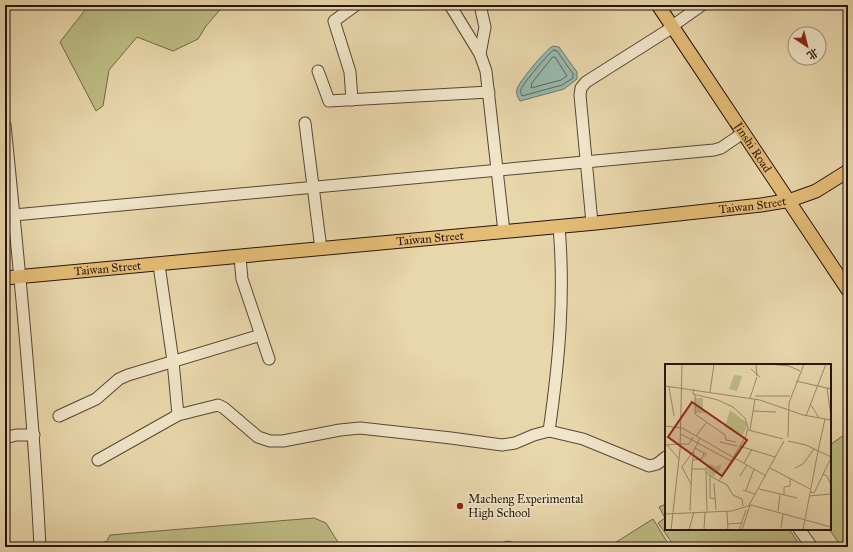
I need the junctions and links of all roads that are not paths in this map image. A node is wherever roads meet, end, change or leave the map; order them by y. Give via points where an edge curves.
1 (356, 5) edge
2 (450, 5) edge
3 (480, 5) edge
4 (658, 5) edge
5 (666, 5) edge
6 (702, 5) edge
7 (675, 24) junction
8 (480, 54) junction
9 (318, 71) dead end
10 (489, 92) junction
11 (352, 100) junction
12 (305, 124) dead end
13 (5, 125) edge
14 (743, 133) junction
15 (586, 161) junction
16 (497, 169) junction
17 (848, 171) edge
18 (313, 186) junction
19 (791, 200) junction
20 (14, 215) junction
21 (592, 224) junction
22 (559, 227) junction
23 (504, 232) junction
24 (321, 249) junction
25 (240, 257) junction
26 (159, 265) junction
27 (20, 277) junction
28 (5, 278) edge
29 (848, 279) edge
30 (848, 290) edge
31 (261, 335) junction
32 (269, 359) dead end
33 (173, 361) junction
34 (178, 415) junction
35 (59, 416) dead end
36 (549, 431) junction
37 (34, 434) junction
38 (5, 438) edge
39 (665, 458) edge
40 (98, 460) dead end
41 (800, 530) edge
42 (40, 547) edge
43 (812, 547) edge

1 - 11 street via 334,21 350,72
2 - 8 street
3 - 8 street via 485,27
4 - 7 main road, Jinshi Road
5 - 7 main road, Jinshi Road
6 - 7 street
7 - 14 main road, Jinshi Road
7 - 15 street via 586,82 581,88
7 - 19 main road, Jinshi Road
8 - 10 street
9 - 11 street via 329,101
10 - 11 street
10 - 16 street
12 - 18 street
13 - 20 street
14 - 15 street via 714,150
14 - 19 main road, Jinshi Road
15 - 16 street
15 - 21 street
16 - 18 street
16 - 23 street
17 - 19 main road, Taiwan Street via 816,191
18 - 20 street
18 - 24 street
19 - 21 main road, Taiwan Street
19 - 29 main road, Jinshi Road
19 - 30 main road, Jinshi Road
20 - 27 street
21 - 22 main road, Taiwan Street
22 - 23 main road, Taiwan Street
22 - 36 street via 563,269 559,354
23 - 24 main road, Taiwan Street
24 - 25 main road, Taiwan Street
25 - 26 main road, Taiwan Street
25 - 31 street via 242,279
26 - 27 main road, Taiwan Street
26 - 33 street
27 - 28 main road, Taiwan Street
27 - 37 street
31 - 32 street
31 - 33 street
33 - 34 street
33 - 35 street via 118,379 96,399
34 - 36 street via 218,405 258,437 270,441 360,428 502,445
34 - 40 street
36 - 39 street via 588,441 650,466 658,464
37 - 38 street
37 - 42 street
41 - 43 street

